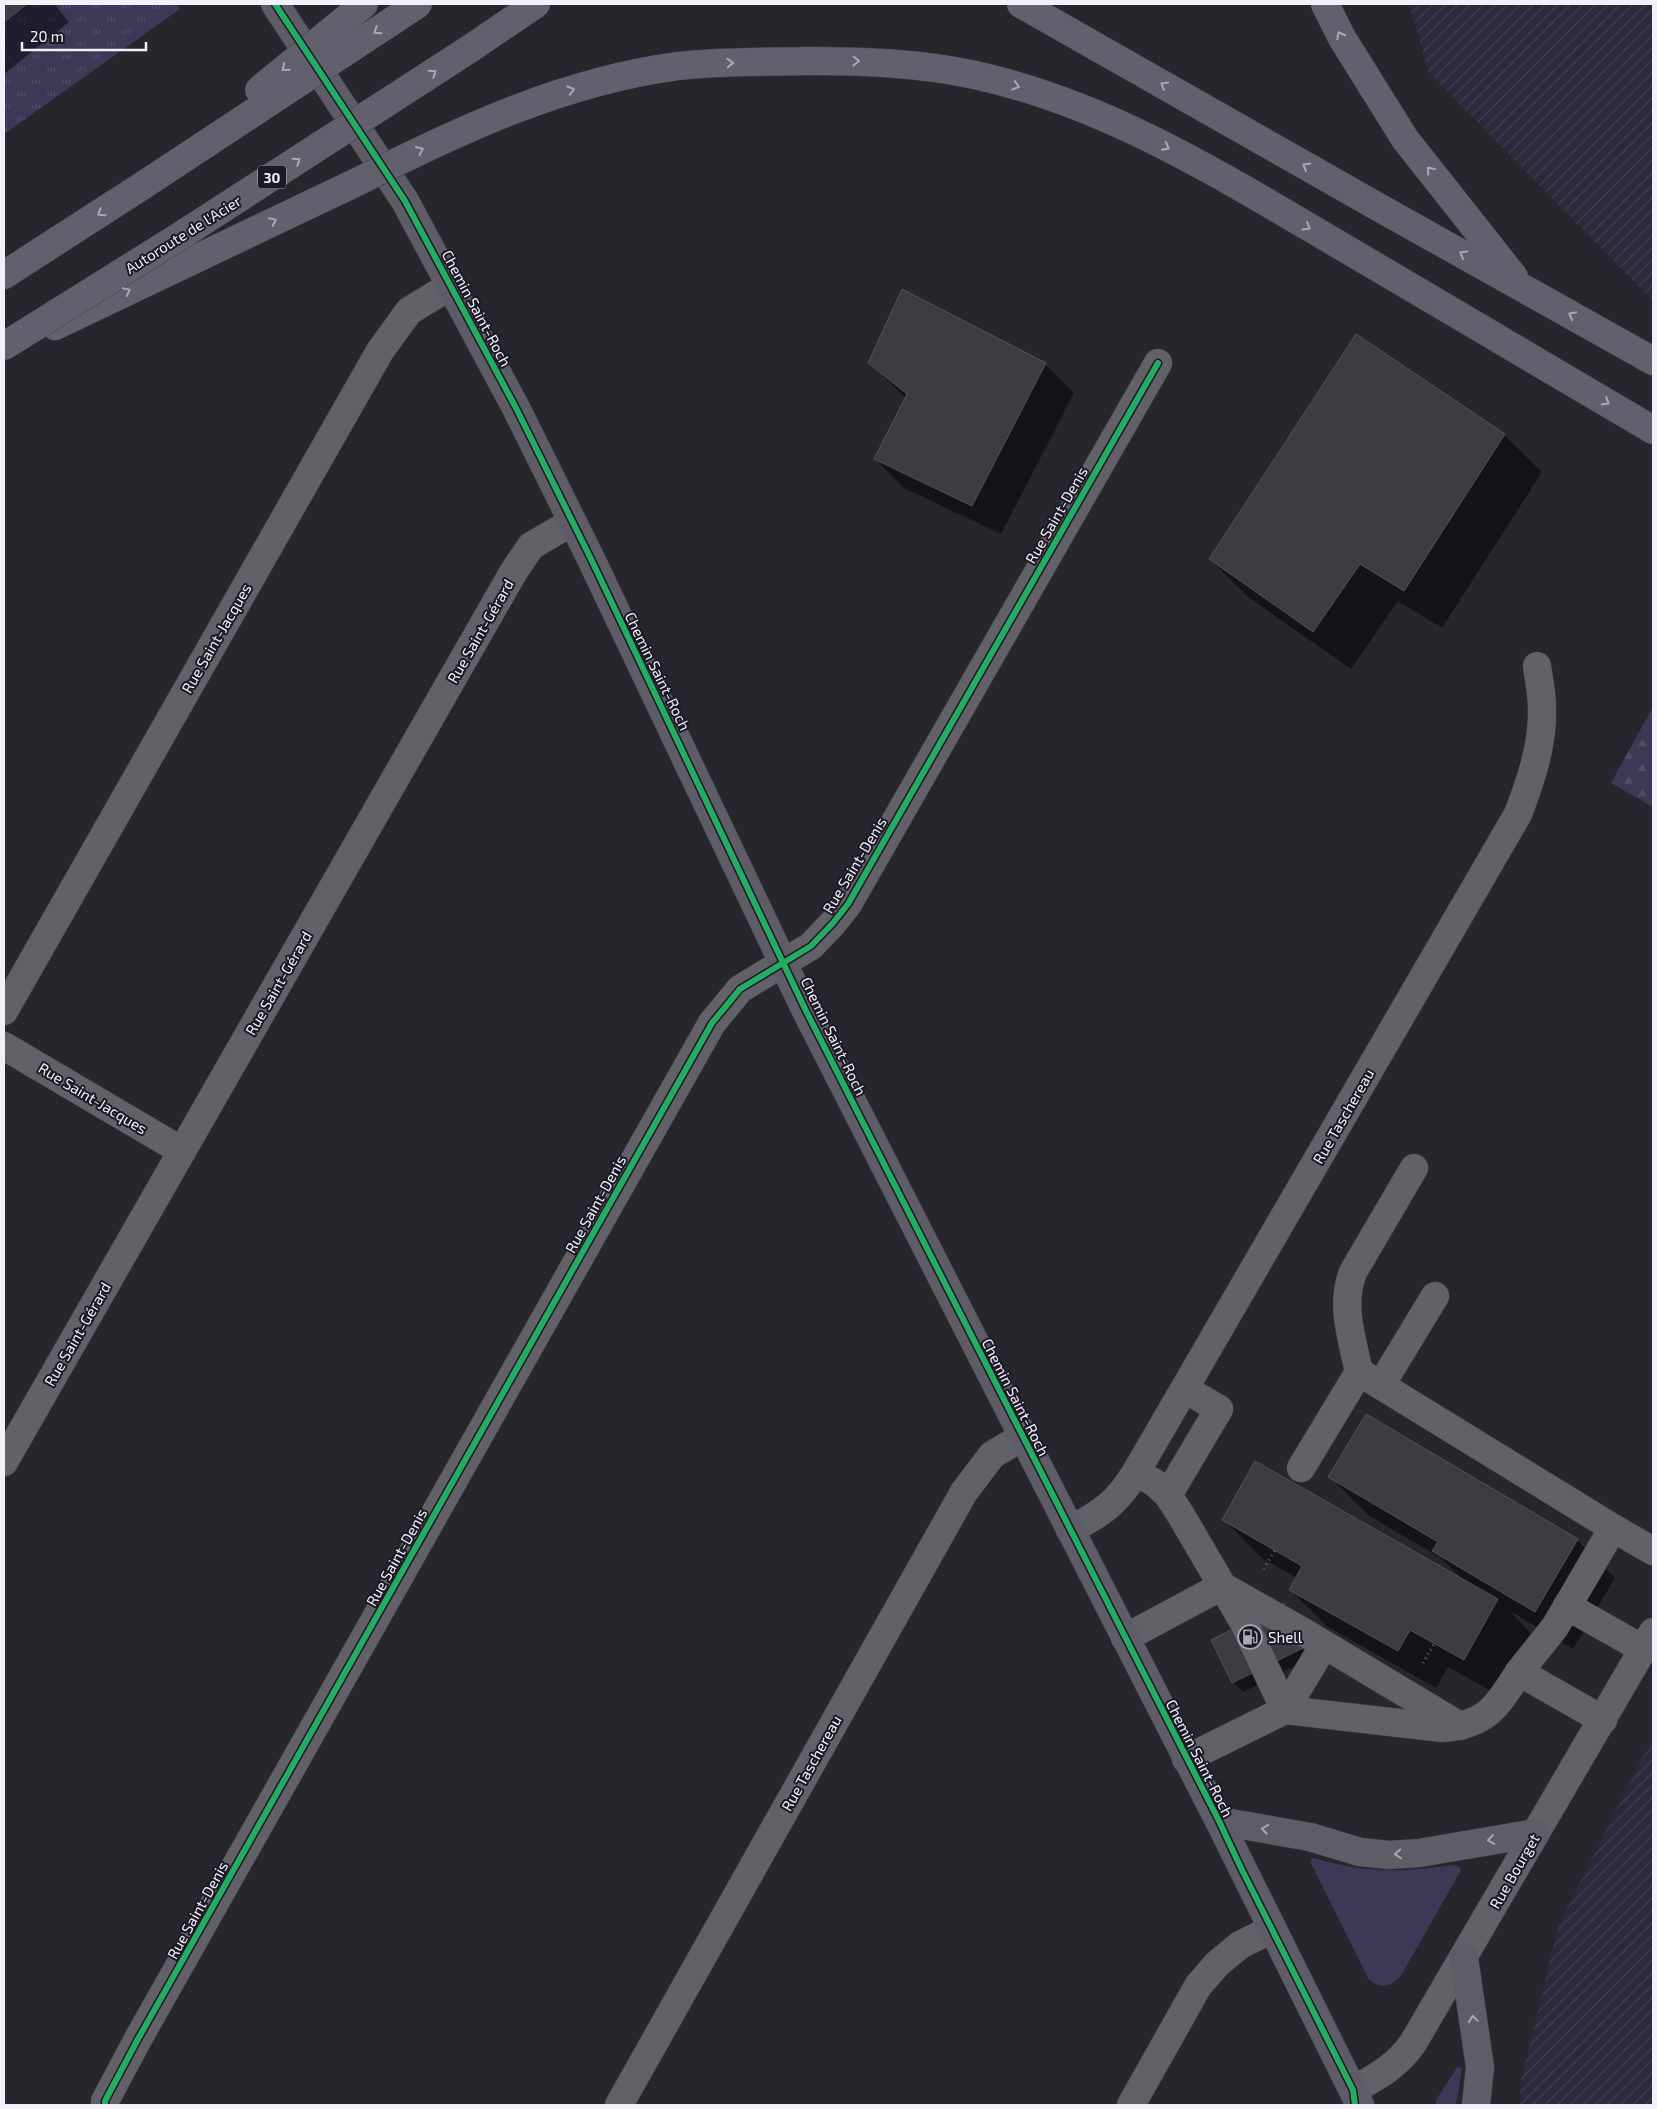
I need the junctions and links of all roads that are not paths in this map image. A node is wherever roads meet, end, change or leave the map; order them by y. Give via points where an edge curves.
1 (275, 4) edge
2 (364, 4) edge
3 (418, 4) edge
4 (536, 4) edge
5 (1021, 4) edge
6 (1325, 4) edge
7 (142, 186) junction
8 (4, 275) edge
9 (450, 286) junction
10 (1520, 286) junction
11 (4, 346) edge
12 (4, 350) edge
13 (1653, 361) edge
14 (1158, 363) dead end
15 (1653, 430) edge
16 (572, 522) junction
17 (1537, 666) dead end
18 (784, 962) junction
19 (4, 1011) edge
20 (4, 1046) edge
21 (182, 1151) junction
22 (1414, 1168) dead end
23 (1435, 1296) dead end
24 (1370, 1378) junction
25 (1185, 1389) junction
26 (1022, 1437) junction
27 (4, 1462) edge
28 (1301, 1468) dead end
29 (1136, 1472) junction
30 (1168, 1495) junction
31 (1613, 1528) junction
32 (1070, 1530) junction
33 (1653, 1551) edge
34 (1222, 1586) junction
35 (1567, 1606) junction
36 (1125, 1638) junction
37 (1648, 1641) edge
38 (1324, 1644) junction
39 (1519, 1672) junction
40 (1285, 1710) junction
41 (1602, 1720) junction
42 (1462, 1727) junction
43 (1186, 1759) junction
44 (1219, 1821) junction
45 (1536, 1833) junction
46 (1272, 1929) junction
47 (1464, 1958) junction
48 (1357, 2098) edge
49 (105, 2103) edge
50 (619, 2105) edge
51 (1131, 2105) edge
52 (1476, 2105) edge

1 - 9 main road, Chemin Saint-Roch via 404,201
2 -> 7 highway, bridge
3 -> 7 highway, bridge
11 -> 4 highway, Autoroute de l'Acier / 30, bridge via 177,238
10 -> 5 highway
10 -> 6 highway via 1405,139 1342,38
7 -> 8 highway
9 - 16 main road, Chemin Saint-Roch via 516,408
9 - 19 street, Rue Saint-Jacques via 408,311 380,351
13 -> 10 highway
12 -> 15 highway, bridge via 415,152 543,98 632,74 679,66 807,61 901,64 976,75 1112,120 1217,175
14 - 18 street, Rue Saint-Denis via 848,904 811,946
16 - 18 main road, Chemin Saint-Roch
16 - 21 street, Rue Saint-Gérard via 531,546 514,571
17 - 25 street, Rue Taschereau via 1542,708 1540,740 1531,780 1518,814
18 - 26 main road, Chemin Saint-Roch
18 - 49 street, Rue Saint-Denis via 740,989 712,1024 138,2039
20 - 21 street, Rue Saint-Jacques
21 - 27 street, Rue Saint-Gérard
22 - 24 street via 1352,1272 1347,1288 1347,1310
23 - 24 street
24 - 28 street
24 - 31 street
25 - 29 street, Rue Taschereau
25 - 30 street via 1219,1409
26 - 32 main road, Chemin Saint-Roch
26 - 50 street, Rue Taschereau via 992,1455 964,1492
29 - 30 street
29 - 32 street, Rue Taschereau via 1105,1510
30 - 34 street
31 - 33 street
31 - 35 street
32 - 36 main road, Chemin Saint-Roch
34 - 36 street
34 - 38 street
34 - 40 street via 1244,1623
35 - 37 street
35 - 39 street
36 - 43 main road, Chemin Saint-Roch
37 - 41 street, Rue Bourget
38 - 40 street
38 - 42 street
39 - 41 street
39 - 42 street via 1490,1712
40 - 42 street via 1443,1728
40 - 43 street
41 - 45 street, Rue Bourget
43 - 44 main road, Chemin Saint-Roch
45 -> 44 main road via 1389,1855 1360,1852 1310,1837
44 - 46 main road, Chemin Saint-Roch
45 - 47 street, Rue Bourget
46 - 48 main road, Chemin Saint-Roch
46 - 51 street via 1240,1945 1198,1986
47 - 48 street, Rue Bourget via 1406,2053
52 -> 47 main road via 1480,2067

